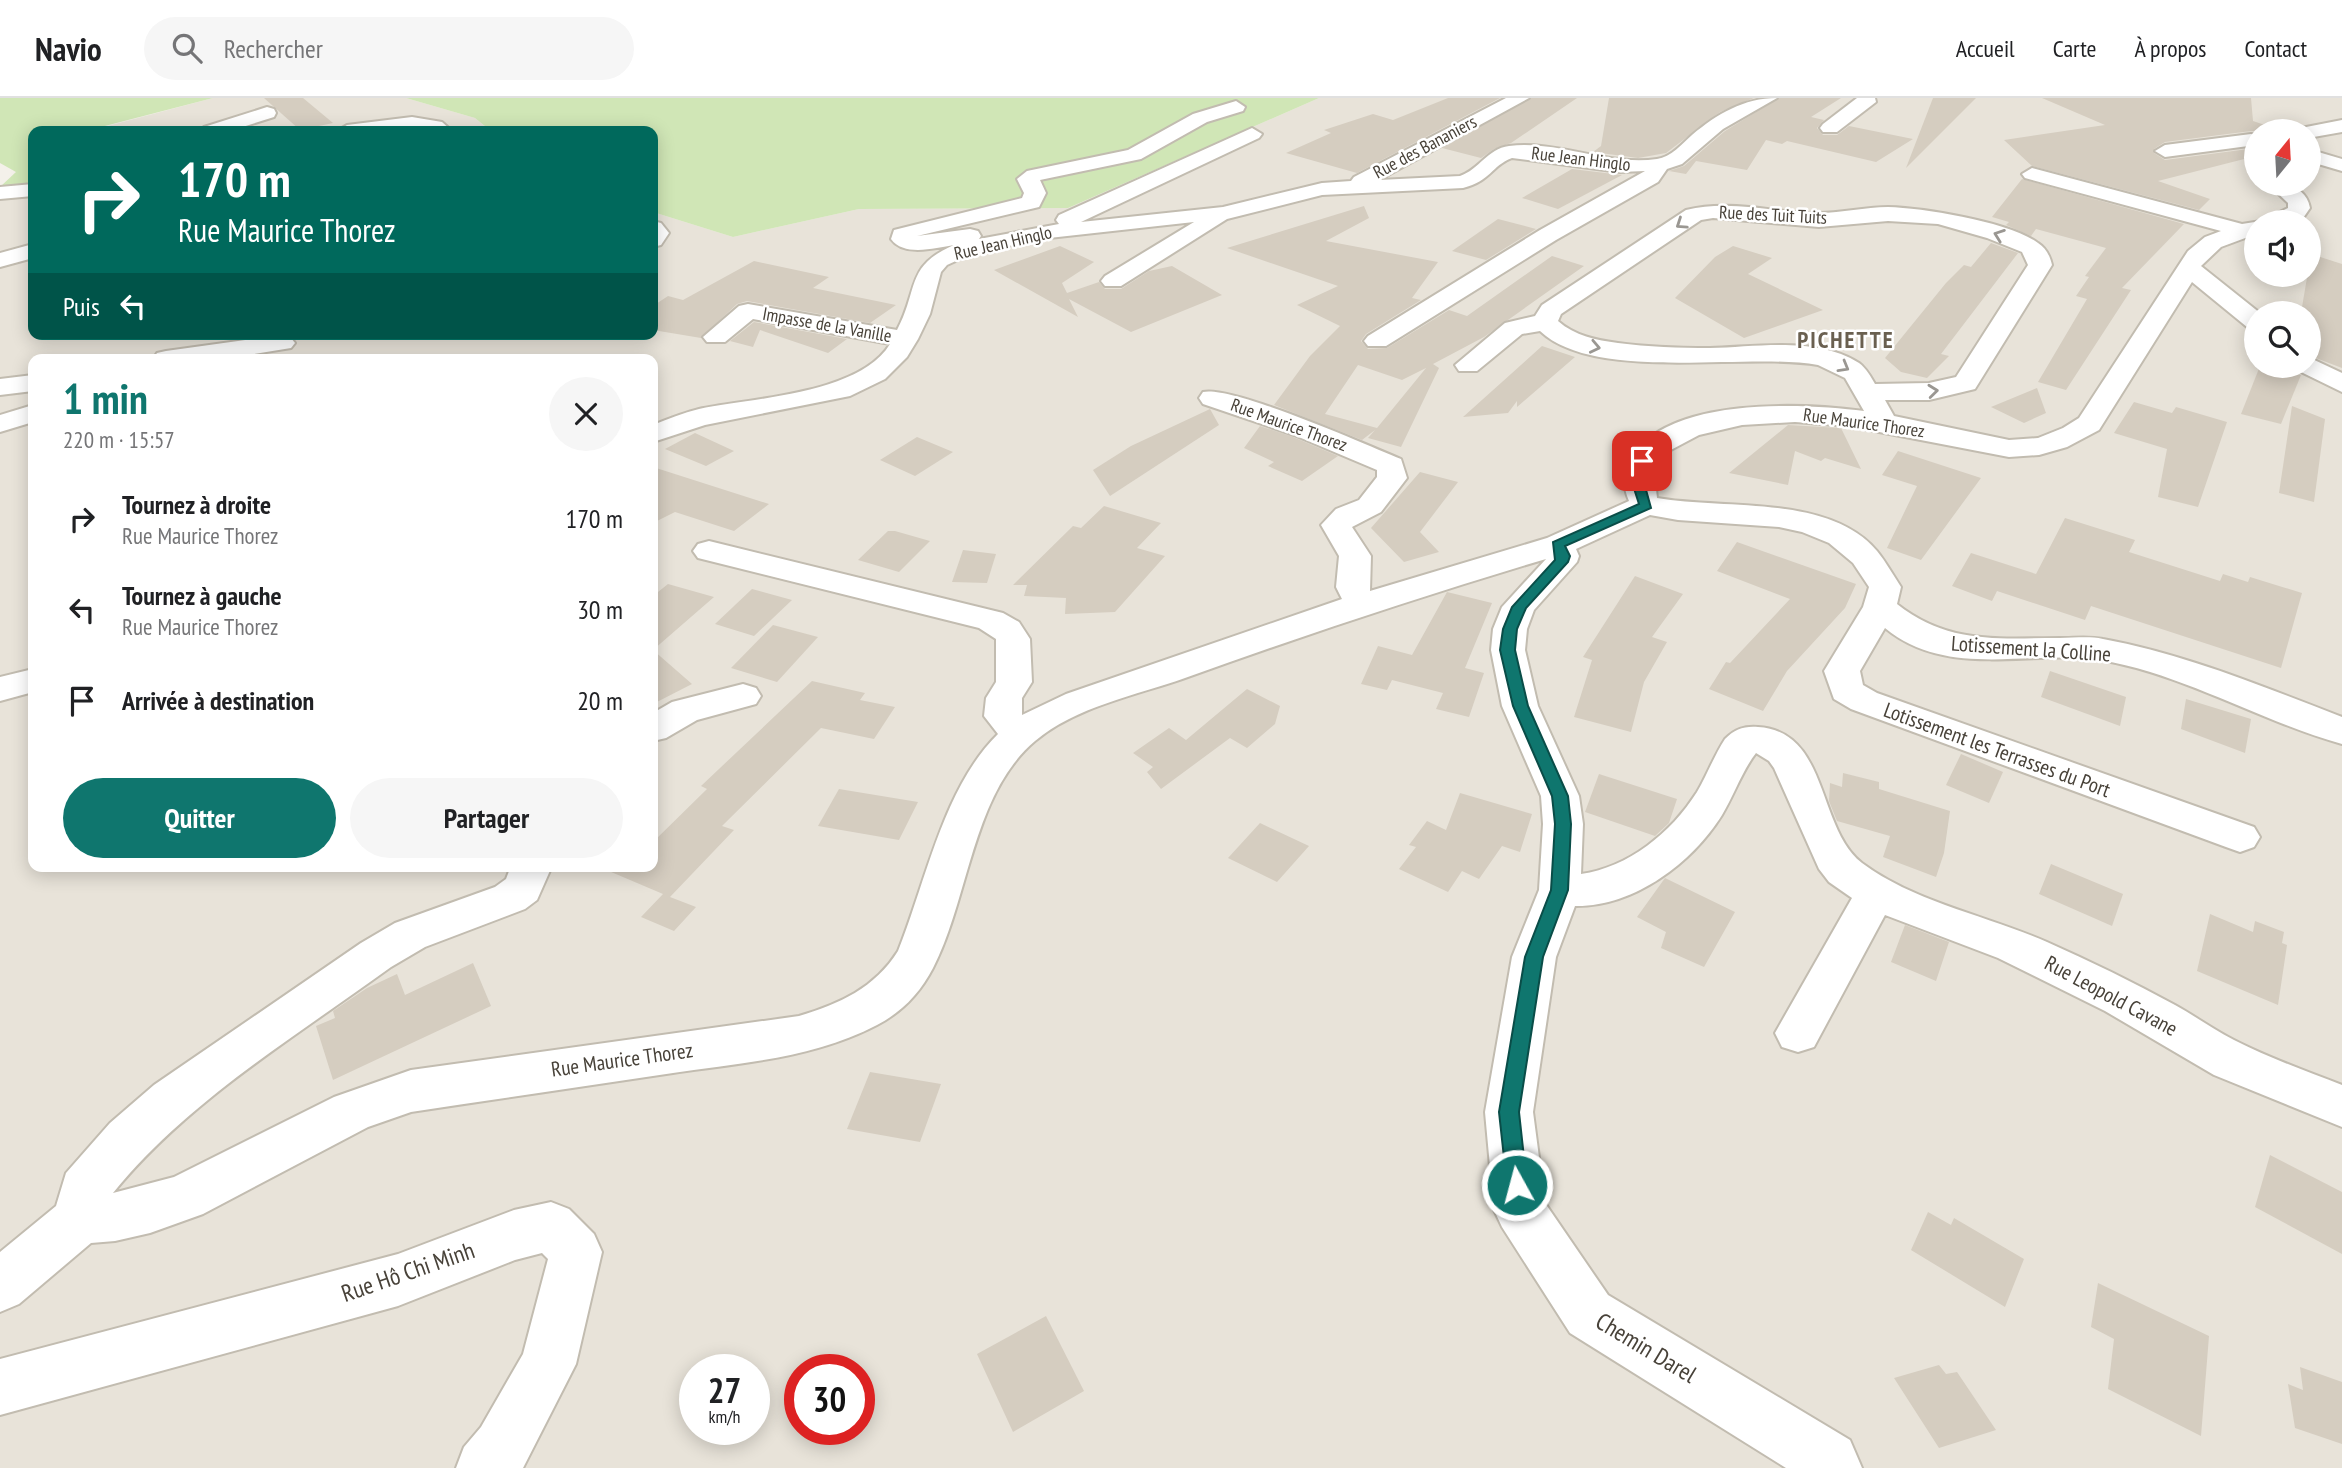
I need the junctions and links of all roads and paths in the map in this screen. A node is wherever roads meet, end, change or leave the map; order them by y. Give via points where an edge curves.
1 (1520, 98) edge
2 (1768, 98) edge
3 (1866, 98) edge
4 (1473, 102) dead end
5 (1236, 107) dead end
6 (1497, 109) junction
7 (267, 113) dead end
8 (227, 126) edge
9 (386, 126) edge
10 (437, 126) edge
11 (2342, 126) edge
12 (1830, 128) dead end
13 (2321, 130) edge
14 (1252, 134) dead end
15 (2244, 140) edge
16 (2165, 151) dead end
17 (2321, 159) edge
18 (2342, 165) edge
19 (1660, 166) junction
20 (2032, 174) dead end
21 (1354, 185) junction
22 (28, 190) edge
23 (0, 193) edge
24 (1223, 214) junction
25 (1819, 220) junction
26 (2244, 227) edge
27 (2244, 230) edge
28 (1040, 232) junction
29 (1794, 240) dead end
30 (992, 243) junction
31 (28, 252) edge
32 (0, 260) edge
33 (2188, 267) junction
34 (1113, 281) dead end
35 (2244, 312) edge
36 (1545, 322) junction
37 (716, 337) dead end
38 (905, 339) junction
39 (1377, 341) dead end
40 (282, 343) dead end
41 (202, 354) edge
42 (1468, 365) dead end
43 (2321, 372) edge
44 (28, 384) edge
45 (2342, 384) edge
46 (0, 387) edge
47 (1865, 392) junction
48 (1213, 398) dead end
49 (28, 415) edge
50 (1884, 422) junction
51 (0, 424) edge
52 (658, 432) edge
53 (1646, 505) junction
54 (1558, 545) junction
55 (709, 551) dead end
56 (1361, 604) junction
57 (1880, 607) junction
58 (28, 681) edge
59 (0, 689) edge
60 (743, 696) dead end
61 (658, 726) edge
62 (2342, 731) edge
63 (1020, 734) junction
64 (2239, 837) dead end
65 (530, 872) edge
66 (1560, 890) junction
67 (1877, 892) junction
68 (1798, 1033) dead end
69 (2342, 1107) edge
70 (80, 1219) junction
71 (0, 1286) edge
72 (0, 1387) edge
73 (485, 1468) edge
74 (1833, 1468) edge

1 - 6 street, Rue des Bananiers
2 - 19 street, Rue Jean Hinglo via 1716,125 1675,160
3 - 12 street via 1867,102
4 - 6 street, Rue des Bananiers
5 - 30 street via 1200,118 1134,155 1034,175 1027,179 1035,193 1031,202 902,235 918,244 985,236
6 - 21 street, Rue des Bananiers
7 - 8 street
9 - 10 street via 417,122
11 - 13 street
14 - 28 street
15 - 16 street
17 - 18 street
19 - 21 street, Rue Jean Hinglo via 1620,166 1509,152 1463,183
19 - 39 street, Rue Jean Hinglo via 1651,178 1548,235
20 - 26 street
21 - 24 street, Rue Jean Hinglo via 1322,188
22 - 23 street
24 - 28 street, Rue Jean Hinglo
24 - 34 street, Rue Jean Hinglo
25 - 29 street
25 -> 36 street, Rue des Tuit Tuits via 1740,212 1695,215 1551,310
47 -> 25 street, Rue des Tuit Tuits via 1924,393 1966,383 2040,265 2038,256 2030,247 1995,233 1939,218 1888,214
27 - 33 street, Rue Maurice Thorez via 2213,242
28 - 30 street, Rue Jean Hinglo
30 - 38 street, Rue Jean Hinglo via 939,260 930,270 918,314
31 - 32 street
33 - 35 street
33 - 50 street, Rue Maurice Thorez via 2089,424 2071,436 2049,445 2018,449
36 - 42 street via 1514,328
36 -> 47 street via 1551,332 1574,343 1608,350 1823,358 1853,370
37 - 38 street, Impasse de la Vanille via 748,311
38 - 52 street, Rue Jean Hinglo via 876,373 840,390 698,418
40 - 41 street
43 - 45 street
44 - 46 street
47 - 50 street
48 - 56 street, Rue Maurice Thorez via 1391,465 1392,478 1370,506 1336,525 1355,554 1352,587
49 - 51 street
50 - 53 street, Rue Maurice Thorez via 1791,413 1687,428 1657,443 1642,461 1637,479
53 - 54 street, Rue Maurice Thorez
53 - 57 street via 1760,514 1819,526 1856,548 1876,567 1885,587
54 - 56 street, Rue Maurice Thorez
54 - 66 street, Chemin Darel via 1561,562 1519,607 1508,650 1520,706 1560,796
55 - 63 street via 991,620 1007,629 1013,639 1014,682 1004,698 1002,716
56 - 63 street, Rue Maurice Thorez via 1079,702
57 - 62 street, Lotissement la Colline via 1902,627 1937,642 1975,649 2101,649 2241,691
57 - 64 street, Lotissement les Terrasses du Port via 1842,671 1847,691
58 - 59 street
60 - 61 street via 684,711
63 - 70 street, Rue Maurice Thorez via 966,818 920,956 891,992 848,1019 799,1035 411,1091 352,1112 169,1204 107,1220
65 - 70 street via 522,889 510,898 410,935 376,954 171,1100 127,1139 84,1190
66 - 67 street, Rue Leopold Cavane via 1584,892 1630,878 1680,839 1705,810 1738,748 1746,740 1759,739 1783,751 1826,845 1842,869
66 - 74 street, Chemin Darel via 1534,957 1509,1112 1520,1210 1589,1314 1829,1461
67 - 68 street
67 - 69 street, Rue Leopold Cavane via 1994,937 2115,995 2223,1057
70 - 71 street
72 - 73 street, Rue Hô Chi Minh via 398,1280 514,1235 551,1226 576,1252 548,1364 502,1448

